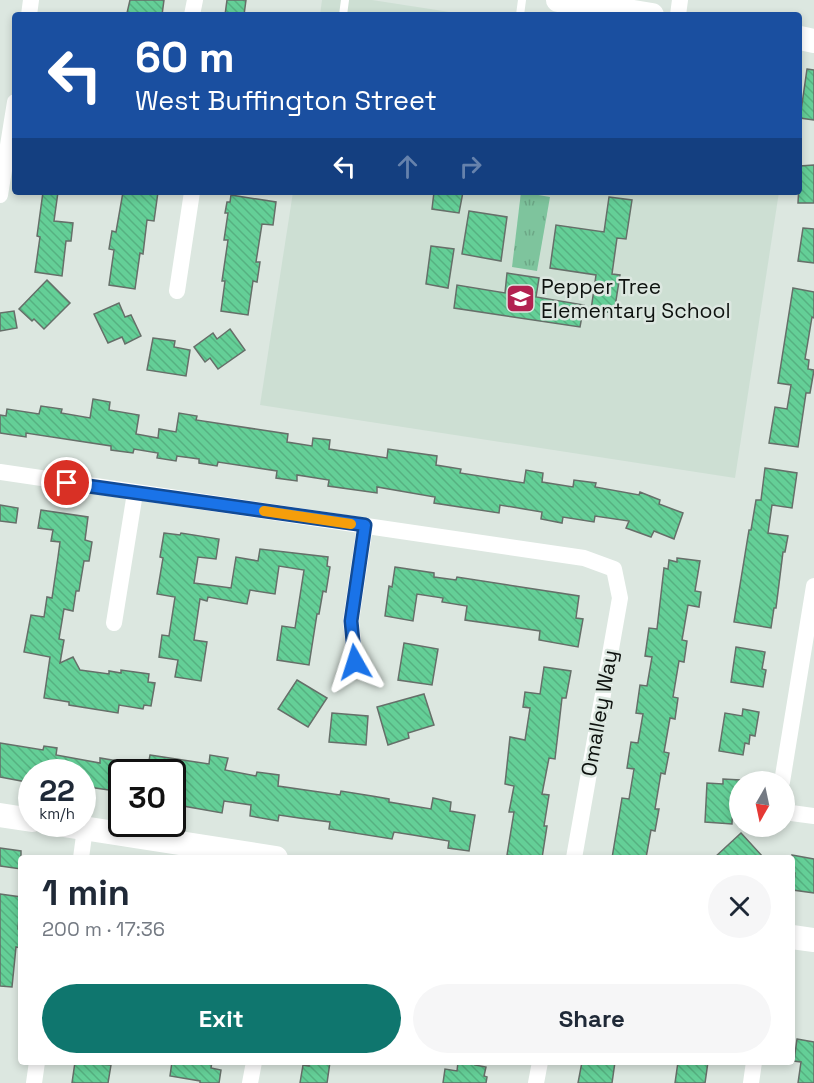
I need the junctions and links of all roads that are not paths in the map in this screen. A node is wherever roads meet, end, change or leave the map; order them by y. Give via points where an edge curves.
1 (558, 0) edge
2 (608, 11) edge
3 (12, 121) edge
4 (0, 195) edge
5 (192, 195) edge
6 (177, 291) dead end
7 (0, 472) edge
8 (135, 493) junction
9 (365, 525) junction
10 (814, 586) edge
11 (114, 624) dead end
12 (811, 625) edge
13 (355, 662) dead end
14 (784, 771) edge
15 (795, 813) edge
16 (0, 815) edge
17 (814, 816) edge
18 (18, 818) edge
19 (96, 830) edge
20 (84, 837) edge
21 (81, 855) edge
22 (257, 855) edge
23 (575, 855) edge
24 (795, 937) edge
25 (814, 940) edge
26 (37, 1065) edge
27 (253, 1065) edge
28 (539, 1065) edge
29 (754, 1065) edge
30 (34, 1083) edge
31 (250, 1083) edge
32 (536, 1083) edge
33 (751, 1083) edge

1 - 2 main road
3 - 4 street
5 - 6 street
7 - 8 street
8 - 9 street
8 - 11 street
9 - 13 street via 351,621
9 - 23 street, Omalley Way via 584,558 614,569 620,598
10 - 12 street
12 - 14 street
15 - 17 street
16 - 18 main road
19 - 22 main road
20 - 21 street
24 - 25 main road
26 - 30 street
27 - 31 street
28 - 32 street
29 - 33 street

